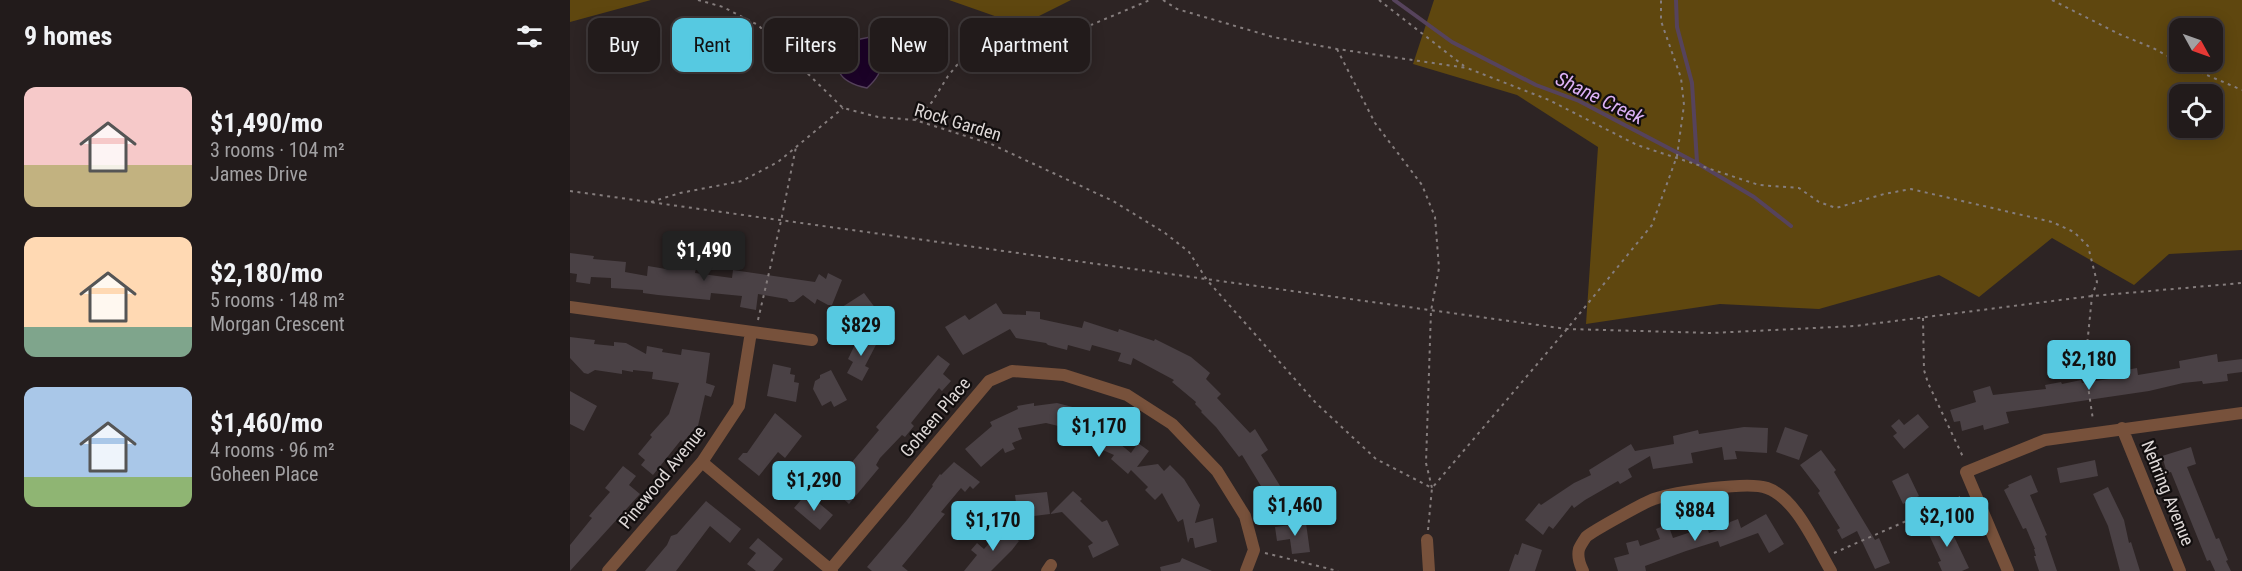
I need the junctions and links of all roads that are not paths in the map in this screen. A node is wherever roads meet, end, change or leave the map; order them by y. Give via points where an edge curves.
1 (570, 307) edge
2 (751, 332) junction
3 (812, 340) dead end
4 (2242, 413) edge
5 (2122, 428) junction
6 (702, 462) junction
7 (1426, 540) road end
8 (608, 571) edge
9 (830, 571) edge
10 (1246, 571) edge
11 (1429, 571) edge
12 (1583, 571) edge
13 (1831, 571) edge
14 (2008, 571) edge
15 (2180, 571) edge

1 - 2 street
2 - 3 street
2 - 6 street, Pinewood Avenue via 739,406
4 - 5 street
5 - 14 street via 2044,440 1966,472
5 - 15 street, Nehring Avenue
6 - 8 street, Pinewood Avenue
6 - 9 street
7 - 11 street
9 - 10 street, Goheen Place via 989,381 1012,371 1064,375 1127,395 1172,424 1217,471 1245,516 1254,550
12 - 13 street via 1578,549 1587,537 1652,500 1686,491 1753,486 1768,488 1784,499

